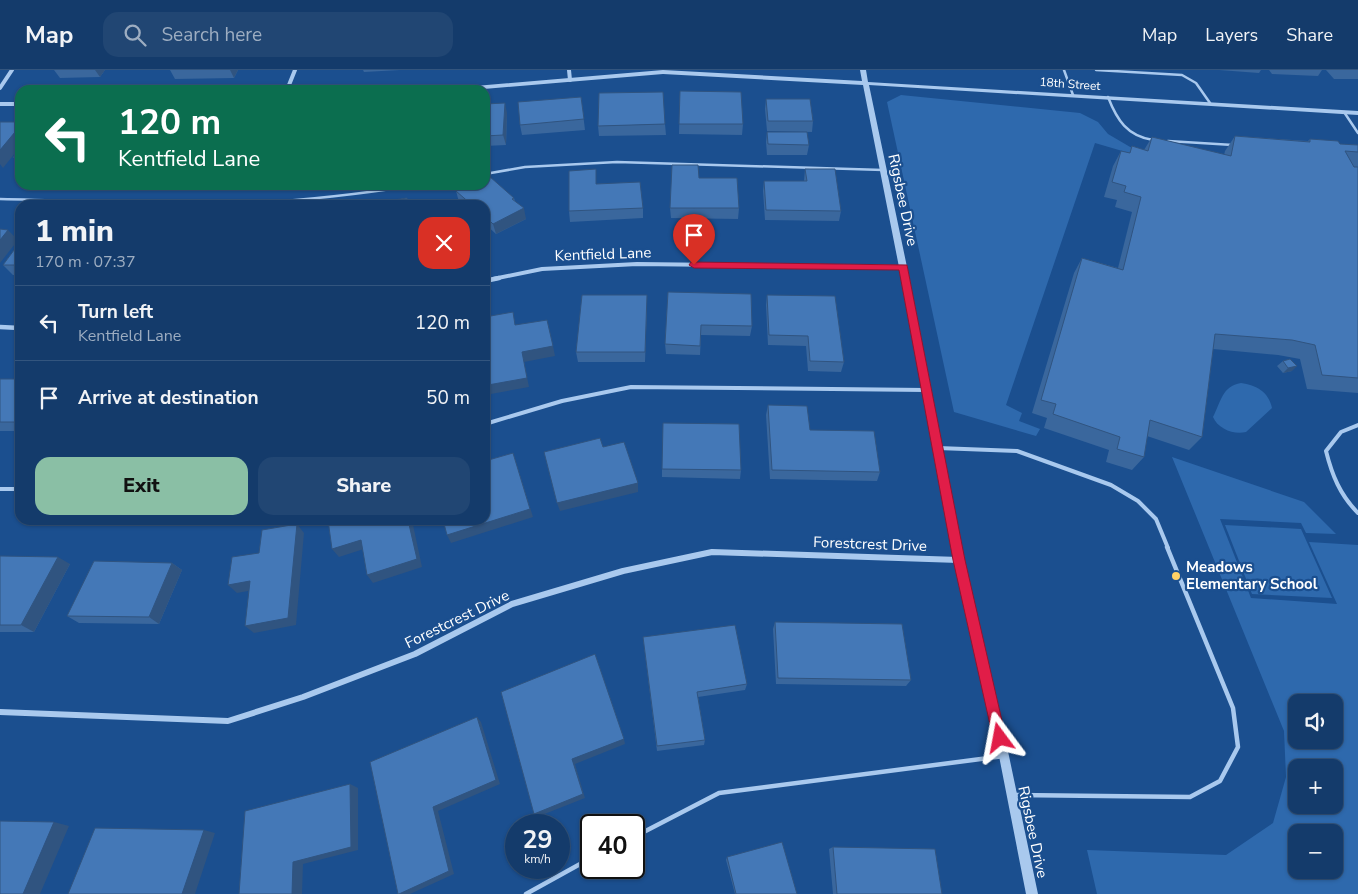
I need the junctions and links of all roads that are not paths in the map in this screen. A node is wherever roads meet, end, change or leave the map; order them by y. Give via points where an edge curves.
1 (12, 70) edge
2 (295, 70) edge
3 (569, 70) edge
4 (862, 70) edge
5 (1064, 70) edge
6 (1096, 70) edge
7 (570, 80) junction
8 (865, 82) junction
9 (289, 85) edge
10 (490, 87) edge
11 (0, 88) edge
12 (1073, 95) junction
13 (1108, 97) junction
14 (0, 104) edge
15 (15, 104) edge
16 (1210, 104) junction
17 (1344, 112) junction
18 (1358, 113) edge
19 (1358, 133) edge
20 (1158, 140) edge
21 (1168, 141) edge
22 (1236, 146) edge
23 (883, 170) junction
24 (490, 173) edge
25 (388, 190) edge
26 (0, 199) edge
27 (31, 200) edge
28 (307, 200) edge
29 (903, 267) junction
30 (490, 280) edge
31 (0, 327) edge
32 (15, 328) edge
33 (927, 390) junction
34 (490, 423) edge
35 (1358, 425) edge
36 (938, 448) junction
37 (0, 489) edge
38 (15, 489) edge
39 (1358, 513) edge
40 (959, 560) junction
41 (0, 712) edge
42 (1004, 756) junction
43 (1011, 795) junction
44 (645, 830) edge
45 (580, 864) edge
46 (526, 894) edge
47 (1032, 894) edge

1 - 11 street
2 - 9 street
3 - 7 street
4 - 8 street, Rigsbee Drive
5 - 12 lane
6 - 16 lane via 1182,75 1196,83
7 - 8 street, 18th Street via 672,72
7 - 10 street, 18th Street
8 - 12 street, 18th Street
8 - 23 street, Rigsbee Drive
12 - 13 street, 18th Street
13 - 16 street, 18th Street
13 - 20 lane via 1117,122 1129,133
14 - 15 street
16 - 17 street, 18th Street
17 - 18 street, 18th Street
17 - 19 lane
21 - 22 lane
23 - 24 lane via 617,162 525,167
23 - 29 street, Rigsbee Drive
25 - 28 lane
26 - 27 lane
29 - 30 street, Kentfield Lane via 637,264 542,270
29 - 33 street, Rigsbee Drive
31 - 32 street
33 - 34 lane via 631,387 562,401
33 - 36 street, Rigsbee Drive
35 - 39 lane via 1340,432 1326,450 1331,474 1344,501
36 - 40 street, Rigsbee Drive
36 - 43 lane via 1017,451 1111,485 1138,501 1156,519 1233,708 1238,747 1220,781 1190,796
37 - 38 lane
40 - 41 street, Forestcrest Drive via 712,552 624,571 512,604 415,654 303,697 228,721
40 - 42 street, Rigsbee Drive
42 - 43 street, Rigsbee Drive
42 - 44 lane via 719,793
43 - 47 street, Rigsbee Drive
45 - 46 lane

